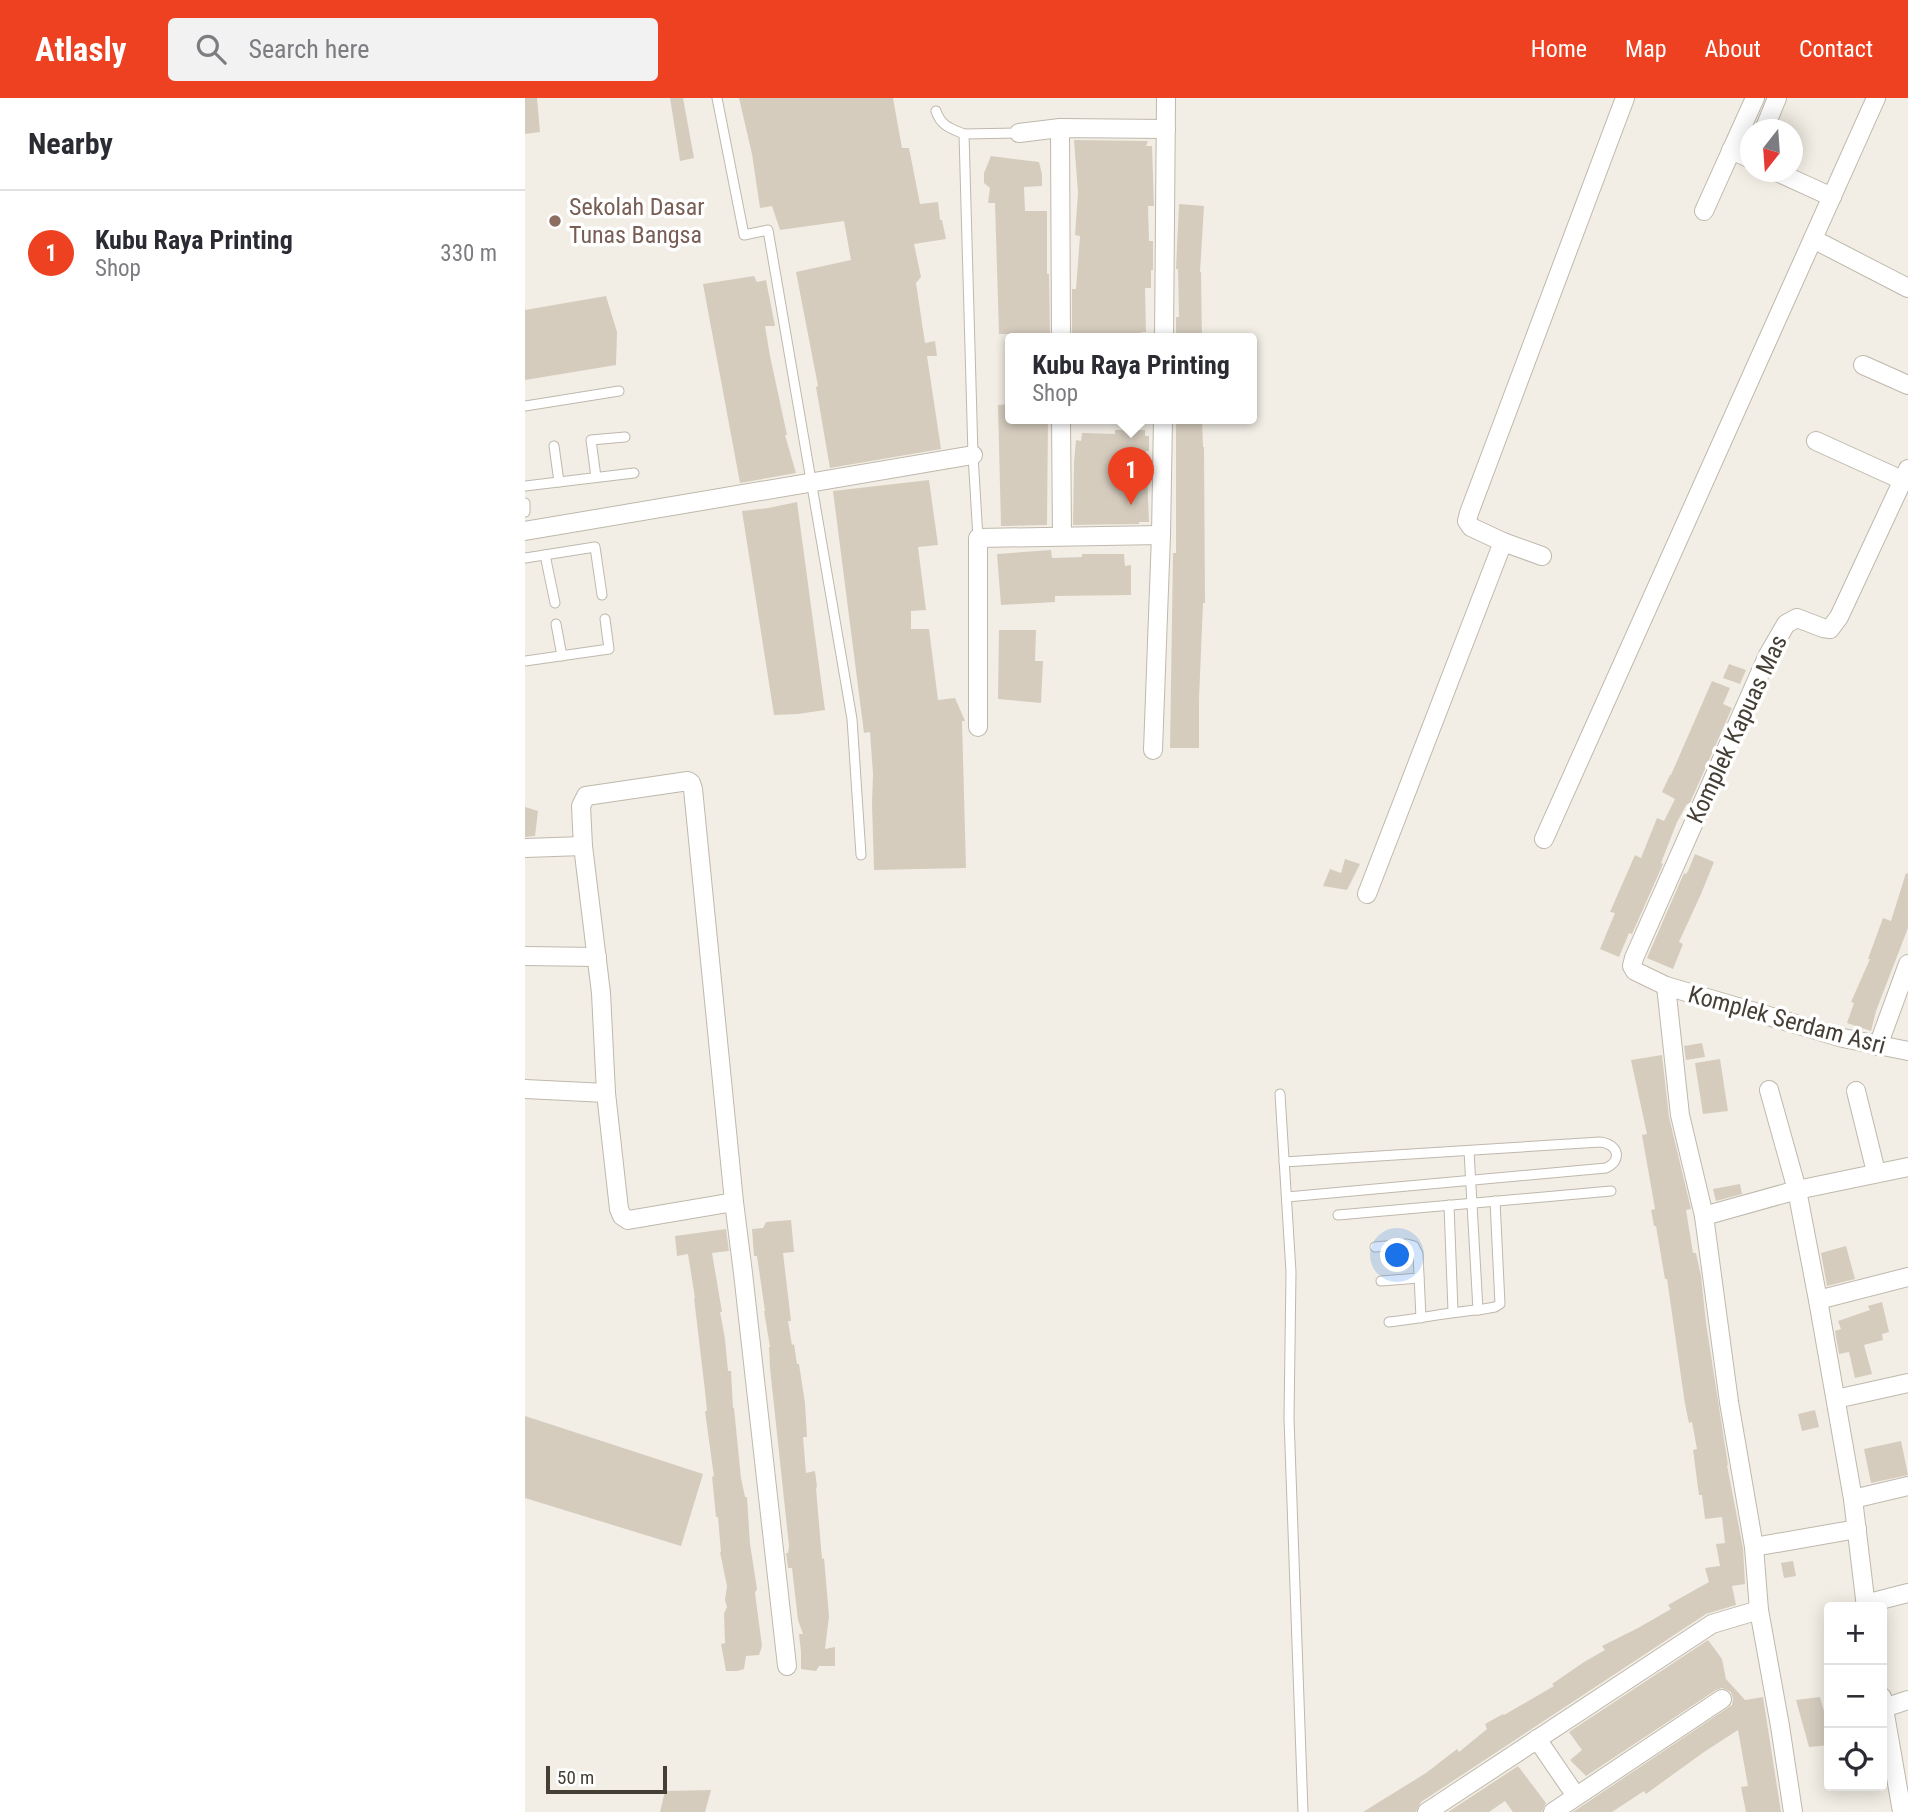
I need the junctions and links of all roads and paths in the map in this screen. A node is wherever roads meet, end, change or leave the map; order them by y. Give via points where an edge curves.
1 (717, 98) edge
2 (1166, 98) edge
3 (1625, 98) edge
4 (1755, 98) edge
5 (1777, 98) edge
6 (1876, 98) edge
7 (936, 111) dead end
8 (1768, 119) edge
9 (1060, 128) junction
10 (1166, 129) junction
11 (1019, 132) joint
12 (964, 134) junction
13 (1731, 150) junction
14 (1740, 154) edge
15 (1799, 182) edge
16 (1832, 197) junction
17 (1704, 211) dead end
18 (1813, 239) junction
19 (1908, 288) edge
20 (1061, 333) edge
21 (1164, 333) edge
22 (1863, 365) dead end
23 (1908, 385) edge
24 (619, 391) dead end
25 (525, 406) edge
26 (1061, 424) edge
27 (1163, 424) edge
28 (625, 437) dead end
29 (1816, 441) dead end
30 (554, 446) dead end
31 (973, 455) junction
32 (634, 473) dead end
33 (1905, 475) edge
34 (596, 477) junction
35 (559, 482) junction
36 (811, 482) junction
37 (525, 486) edge
38 (525, 503) edge
39 (525, 512) edge
40 (525, 531) edge
41 (1161, 535) junction
42 (1062, 536) junction
43 (978, 538) junction
44 (1503, 542) junction
45 (545, 555) junction
46 (1542, 556) dead end
47 (525, 558) edge
48 (602, 595) dead end
49 (555, 603) dead end
50 (605, 619) dead end
51 (556, 624) dead end
52 (562, 656) junction
53 (525, 661) edge
54 (978, 727) dead end
55 (1153, 750) dead end
56 (1544, 839) dead end
57 (583, 846) junction
58 (525, 848) edge
59 (861, 855) dead end
60 (1367, 894) dead end
61 (525, 956) edge
62 (597, 957) junction
63 (1908, 964) edge
64 (1666, 986) junction
65 (1878, 1046) junction
66 (1908, 1051) edge
67 (525, 1089) edge
68 (1769, 1090) dead end
69 (1856, 1091) dead end
70 (606, 1093) junction
71 (1280, 1094) dead end
72 (1469, 1151) junction
73 (1284, 1162) junction
74 (1908, 1167) edge
75 (1876, 1172) junction
76 (1471, 1181) junction
77 (1797, 1190) junction
78 (1611, 1191) dead end
79 (1287, 1197) junction
80 (1495, 1201) junction
81 (734, 1202) junction
82 (1472, 1203) junction
83 (1449, 1205) junction
84 (1338, 1215) dead end
85 (1704, 1216) junction
86 (1375, 1247) dead end
87 (1908, 1277) edge
88 (1419, 1278) junction
89 (1381, 1280) dead end
90 (1818, 1300) junction
91 (1478, 1310) junction
92 (1453, 1311) junction
93 (1421, 1318) junction
94 (1389, 1322) dead end
95 (1908, 1383) edge
96 (1836, 1399) junction
97 (1908, 1486) edge
98 (1853, 1499) junction
99 (1857, 1529) junction
100 (1754, 1547) junction
101 (1908, 1593) edge
102 (1865, 1602) edge
103 (1878, 1602) edge
104 (1759, 1610) junction
105 (787, 1666) dead end
106 (1722, 1699) dead end
107 (1908, 1700) edge
108 (1887, 1702) edge
109 (1887, 1722) edge
110 (1538, 1739) junction
111 (1576, 1796) junction
112 (1904, 1807) edge
113 (1303, 1812) edge
114 (1427, 1812) edge
115 (1553, 1812) edge
116 (1793, 1812) edge

1 - 36 lane via 744,235 768,230
2 - 10 street
3 - 44 street via 1469,513 1471,527
4 - 13 street
5 - 8 street
6 - 16 street
7 - 12 lane via 939,121
9 - 10 street
9 - 11 street
9 - 20 street
10 - 21 street
11 - 12 lane
12 - 31 lane
13 - 14 street
13 - 17 street
15 - 16 street
16 - 18 street
18 - 19 street
18 - 56 street
22 - 23 street
24 - 25 lane
26 - 42 street
27 - 41 street
28 - 34 lane via 591,440
29 - 33 street
30 - 35 lane
31 - 36 street
31 - 43 lane
32 - 34 lane
33 - 64 street, Komplek Kapuas Mas via 1831,629 1797,618 1786,624 1767,655 1634,958 1635,971
34 - 35 lane
35 - 37 lane
36 - 40 street
36 - 59 lane via 852,719
38 - 39 lane
41 - 42 street
41 - 55 street
42 - 43 street
43 - 54 street
44 - 46 street
44 - 60 street
45 - 47 lane
45 - 48 lane via 595,547
45 - 49 lane
50 - 52 lane via 609,649
51 - 52 lane
52 - 53 lane
57 - 58 street
57 - 62 street
57 - 81 street via 581,806 586,796 691,783
61 - 62 street
62 - 70 street
63 - 65 street
64 - 65 street, Komplek Serdam Asri
64 - 85 street via 1680,1115
65 - 66 street, Komplek Serdam Asri
67 - 70 street
68 - 77 street
69 - 75 street
70 - 81 street via 622,1216 628,1220
71 - 73 lane
72 - 73 lane
72 - 76 lane
72 - 76 lane via 1600,1142 1614,1147 1616,1154 1606,1168
73 - 79 lane
74 - 75 street
75 - 77 street
76 - 79 lane
76 - 82 lane
77 - 85 street
77 - 90 street
78 - 80 lane
79 - 113 lane
80 - 82 lane
80 - 91 lane via 1500,1304
81 - 105 street
82 - 83 lane
82 - 91 lane
83 - 84 lane
83 - 92 lane
85 - 100 street
86 - 88 lane via 1414,1246
87 - 90 street
88 - 89 lane
88 - 93 lane
90 - 96 street
91 - 92 lane
92 - 93 lane
93 - 94 lane
95 - 96 street
96 - 98 street
97 - 98 street
98 - 99 street
99 - 100 street
99 - 102 street
100 - 104 street
101 - 103 street
104 - 110 street via 1711,1623
104 - 116 street
106 - 111 street
107 - 108 street
109 - 112 street
110 - 111 street
110 - 114 street
111 - 115 street

